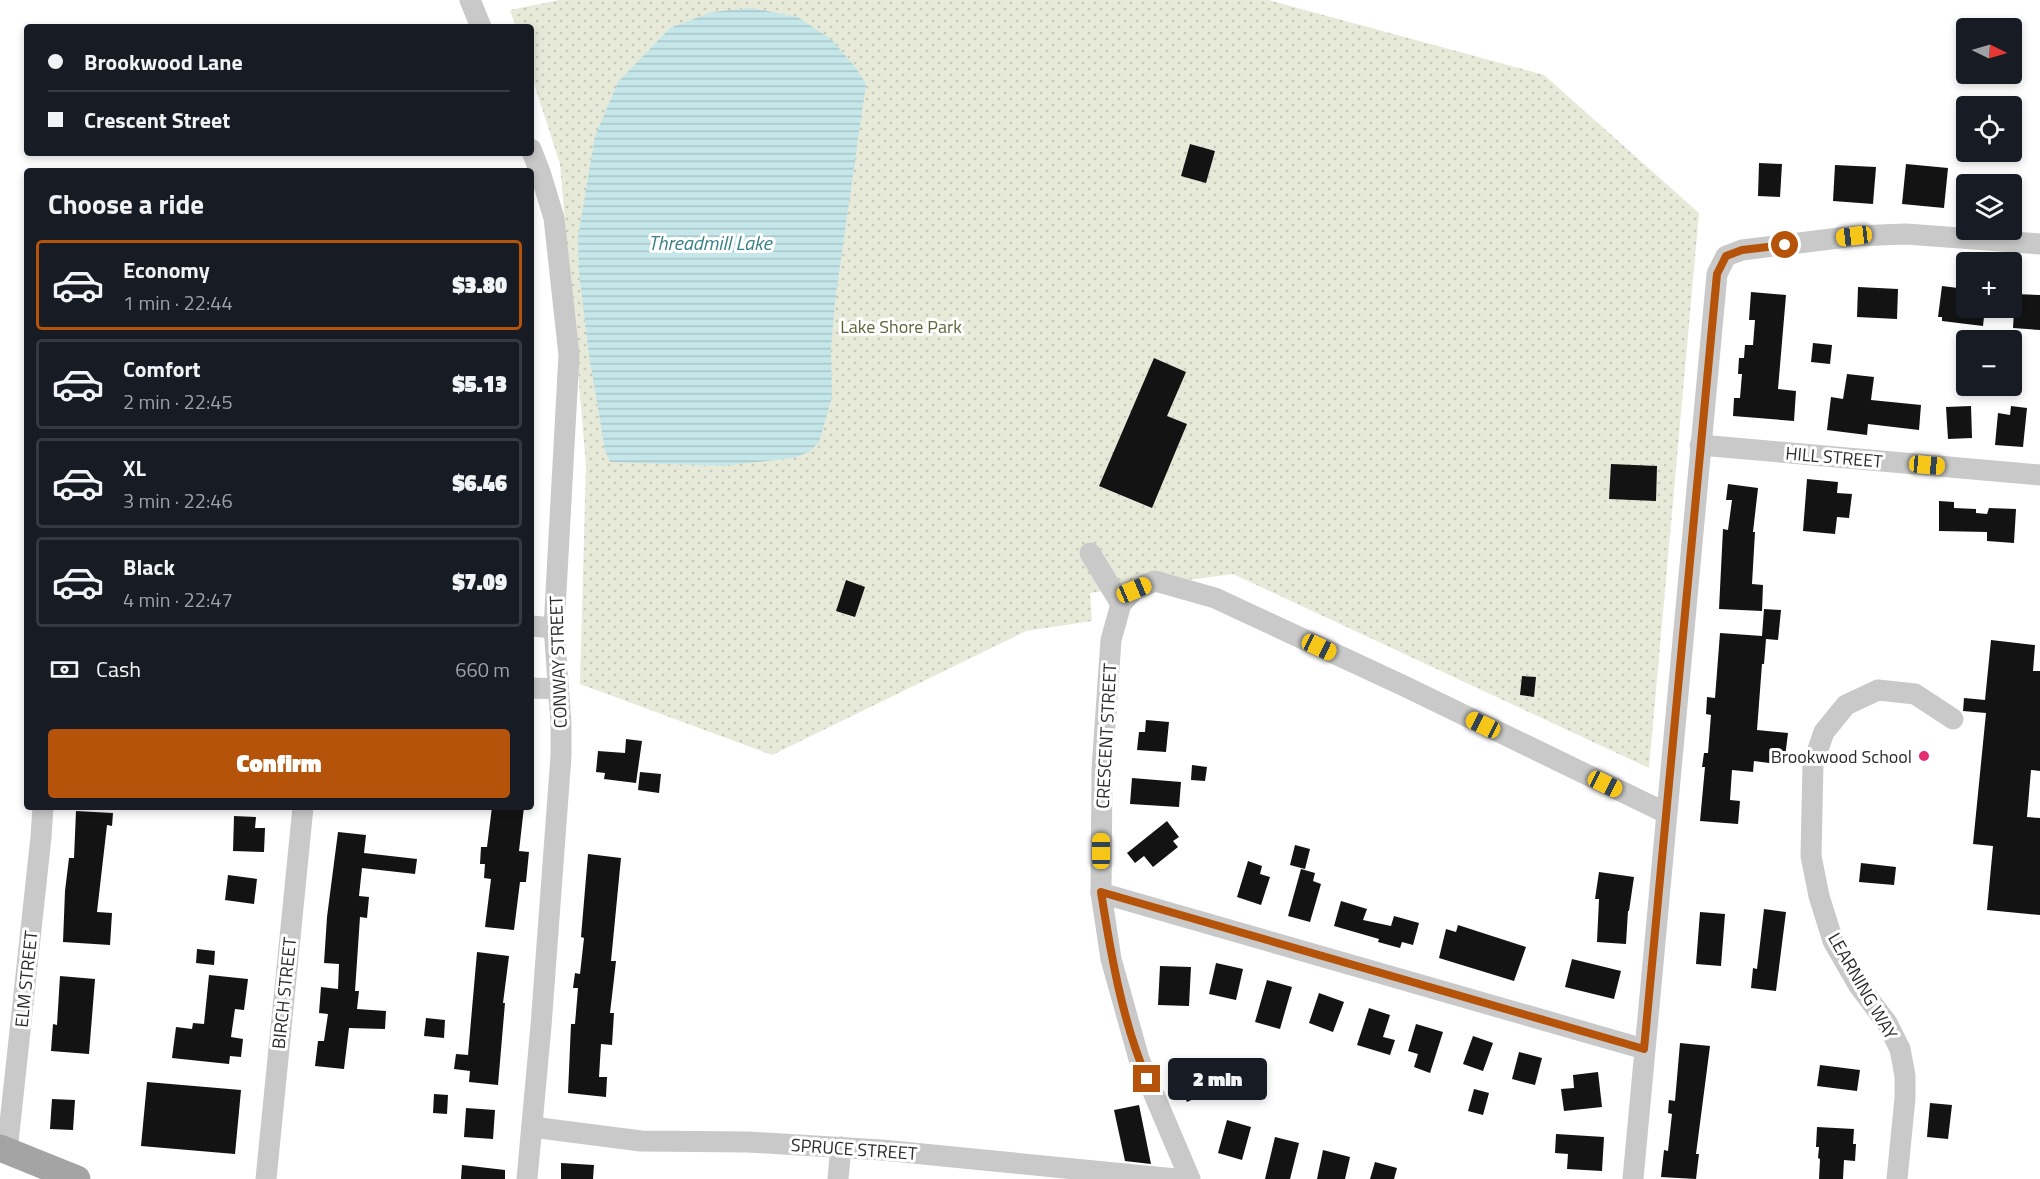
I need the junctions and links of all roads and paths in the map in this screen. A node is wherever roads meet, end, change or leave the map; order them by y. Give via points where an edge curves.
1 (470, 0) edge
2 (480, 24) edge
3 (534, 156) edge
4 (2040, 244) edge
5 (1700, 445) junction
6 (2040, 475) edge
7 (1090, 553) dead end
8 (1121, 604) junction
9 (534, 626) edge
10 (554, 628) junction
11 (534, 688) edge
12 (558, 689) junction
13 (1953, 719) dead end
14 (43, 810) edge
15 (303, 810) edge
16 (1666, 813) junction
17 (1101, 892) junction
18 (1644, 1049) junction
19 (532, 1127) junction
20 (841, 1148) junction
21 (4, 1150) edge
22 (77, 1179) edge
23 (266, 1179) edge
24 (527, 1179) edge
25 (838, 1179) edge
26 (1176, 1179) edge
27 (1190, 1179) edge
28 (1632, 1179) edge
29 (1897, 1179) edge

1 - 2 street
3 - 10 street, CONWAY STREET via 554,218 568,356
4 - 5 street via 1938,235 1854,236 1742,250 1726,256 1717,274
5 - 6 street, HILL STREET
5 - 16 street
7 - 8 street
8 - 16 street via 1134,590 1155,581 1215,598
8 - 17 street, CRESCENT STREET via 1111,640 1104,734
9 - 10 street
10 - 12 street, CONWAY STREET
11 - 12 street
12 - 19 street, CONWAY STREET via 558,809
13 - 29 street, LEARNING WAY via 1915,694 1878,690 1846,705 1824,732 1814,765 1811,855 1819,896 1833,941 1900,1049 1905,1098
14 - 21 street, ELM STREET
15 - 23 street, BIRCH STREET
16 - 18 street
17 - 18 street
17 - 27 street, CRESCENT STREET via 1111,959 1138,1059
18 - 28 street
19 - 20 street, SPRUCE STREET via 641,1141
19 - 24 street, CONWAY STREET
20 - 25 street
20 - 26 street, SPRUCE STREET
21 - 22 main road

